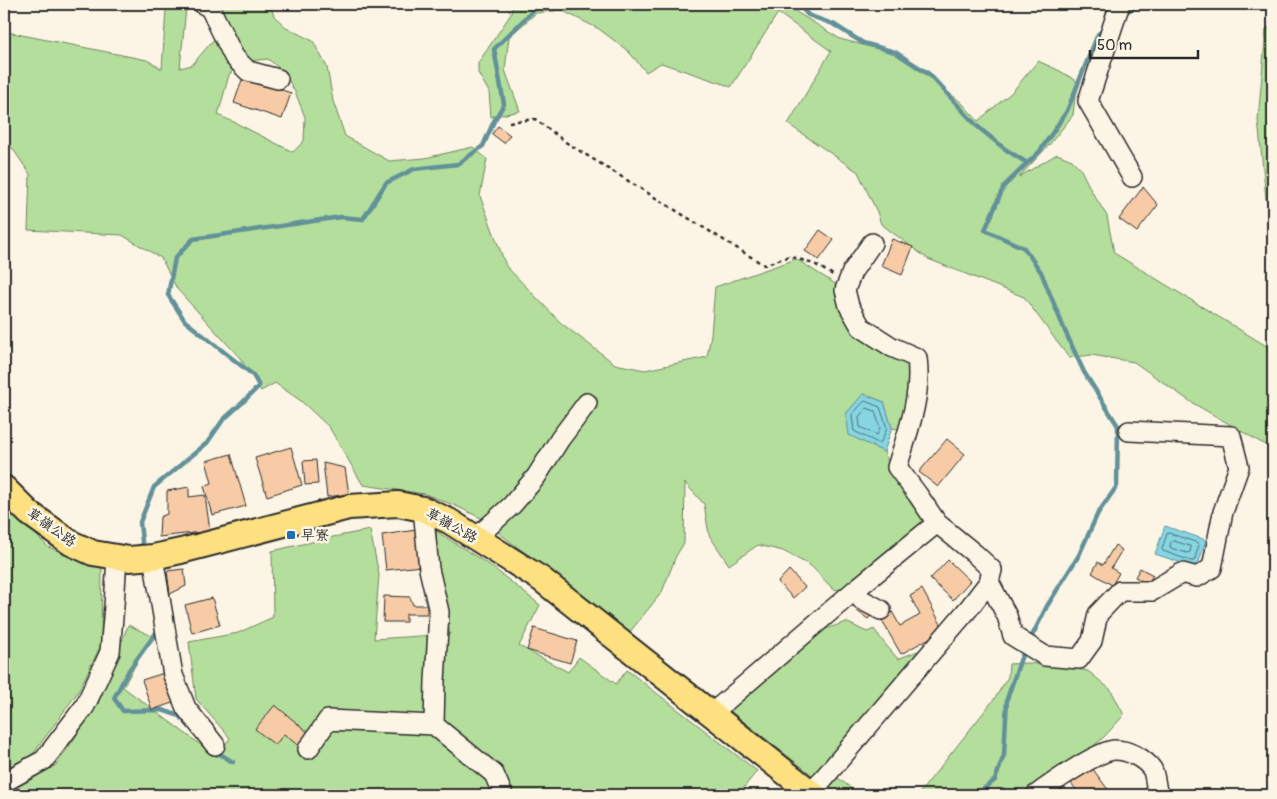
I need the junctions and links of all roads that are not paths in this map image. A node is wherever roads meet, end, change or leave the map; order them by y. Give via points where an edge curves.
1 (203, 4) edge
2 (1119, 6) edge
3 (278, 79) dead end
4 (1132, 177) dead end
5 (872, 243) dead end
6 (587, 403) dead end
7 (1129, 431) dead end
8 (4, 488) edge
9 (423, 509) junction
10 (937, 523) junction
11 (476, 538) junction
12 (117, 557) junction
13 (153, 557) junction
14 (989, 582) junction
15 (855, 590) junction
16 (881, 610) dead end
17 (712, 714) junction
18 (434, 724) junction
19 (215, 745) dead end
20 (308, 749) dead end
21 (4, 782) edge
22 (812, 794) edge
23 (503, 795) edge
24 (1036, 795) edge
25 (1158, 795) edge

1 - 3 street via 210,8 234,57 248,71
2 - 4 street via 1088,101
5 - 10 street via 852,272 845,290 849,306 861,327 917,358 919,372 915,404 896,466
6 - 11 street via 536,477
7 - 14 street via 1231,436 1239,468 1223,512 1212,568 1197,577 1182,573 1152,591 1120,591 1098,614 1092,642 1079,659 1045,656 1012,636
8 - 12 main road, 草嶺公路 via 29,513 71,543
9 - 11 main road, 草嶺公路
9 - 13 main road, 草嶺公路 via 398,504 350,507
9 - 18 street via 429,569 439,612
10 - 14 street via 992,570
10 - 15 street
11 - 17 main road, 草嶺公路 via 541,579
12 - 13 main road, 草嶺公路
12 - 21 street via 110,652 85,706 44,760
13 - 19 street via 172,676 186,708
14 - 22 street
15 - 16 street via 862,600
15 - 17 street
17 - 22 main road, 草嶺公路
18 - 20 street via 328,720
18 - 23 street via 494,774
24 - 25 street via 1098,755 1114,750 1138,757 1152,770

